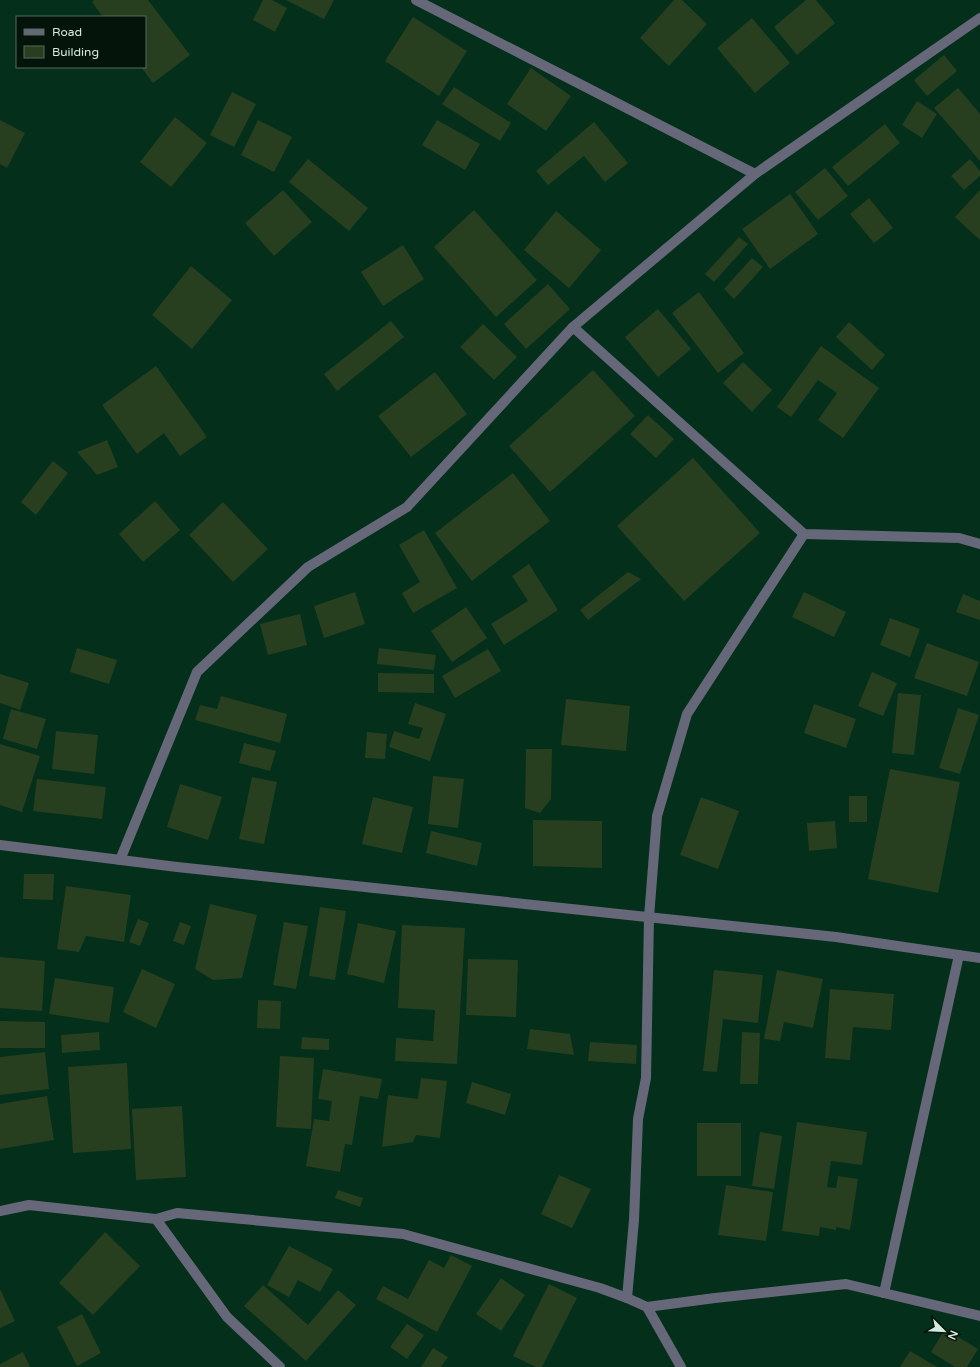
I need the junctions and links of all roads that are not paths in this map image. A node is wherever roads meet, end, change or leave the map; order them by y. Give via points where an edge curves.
1 (416, 0) edge
2 (980, 18) edge
3 (754, 174) junction
4 (573, 327) junction
5 (804, 534) junction
6 (980, 544) edge
7 (0, 844) edge
8 (120, 860) junction
9 (649, 917) junction
10 (959, 955) junction
11 (980, 958) edge
12 (0, 1211) edge
13 (156, 1219) junction
14 (884, 1293) junction
15 (627, 1298) junction
16 (647, 1307) junction
17 (980, 1316) edge
18 (280, 1367) edge
19 (681, 1367) edge

1 - 3 street
2 - 3 street
3 - 4 street
4 - 5 street
4 - 8 street via 407,507 308,567 197,672
5 - 6 street via 960,538
5 - 9 street via 687,714 657,816
7 - 8 street
8 - 9 street
9 - 10 street via 836,937
9 - 15 street via 646,1078 638,1119 634,1220
10 - 11 street
10 - 14 street
12 - 13 street via 29,1205
13 - 15 street via 177,1213 403,1234 600,1288
13 - 18 street via 227,1317
14 - 16 street via 846,1284
14 - 17 street
15 - 16 street
16 - 19 street

